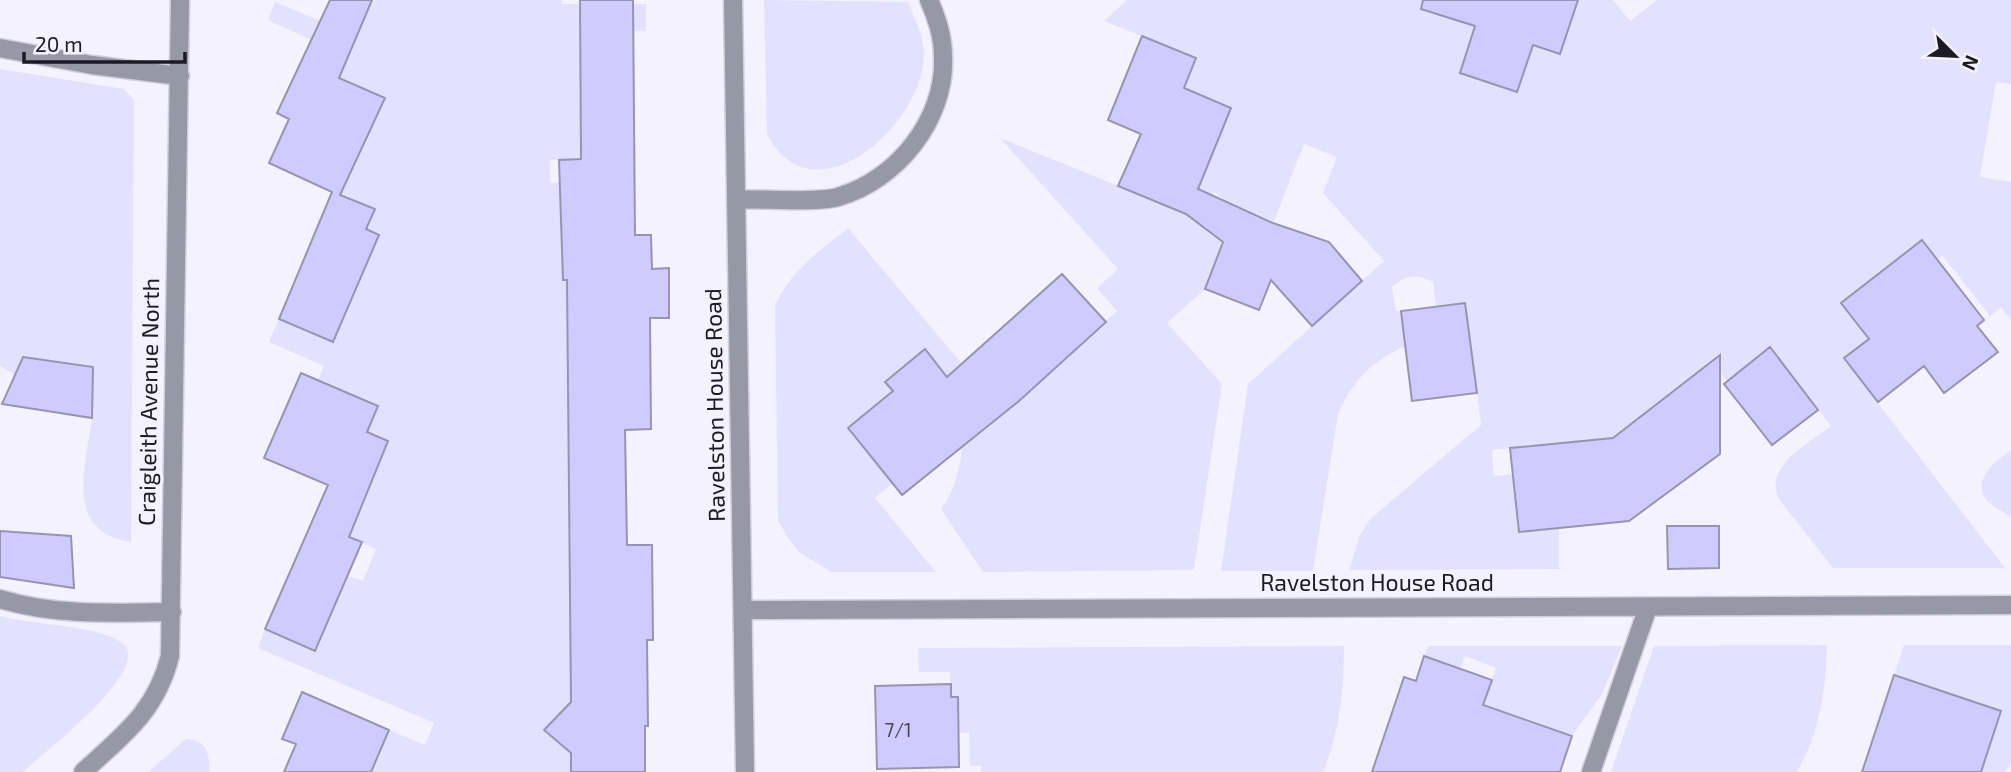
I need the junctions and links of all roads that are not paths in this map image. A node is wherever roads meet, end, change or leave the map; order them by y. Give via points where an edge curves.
1 (180, 0) edge
2 (733, 0) edge
3 (929, 0) edge
4 (0, 48) edge
5 (180, 76) junction
6 (736, 199) junction
7 (0, 599) edge
8 (2011, 605) edge
9 (1648, 607) junction
10 (743, 610) junction
11 (172, 612) junction
12 (83, 772) edge
13 (745, 772) edge
14 (1591, 772) edge

1 - 5 street, Craigleith Avenue North
2 - 6 street, Ravelston House Road
3 - 6 street via 940,27 941,88 930,119 912,146 869,183 836,197
4 - 5 street
5 - 11 street, Craigleith Avenue North
6 - 10 street, Ravelston House Road
7 - 11 street via 75,614
8 - 9 street, Ravelston House Road
9 - 10 street, Ravelston House Road
9 - 14 street
10 - 13 street, Ravelston House Road
11 - 12 street, Craigleith Avenue North via 170,656 155,698 141,718

